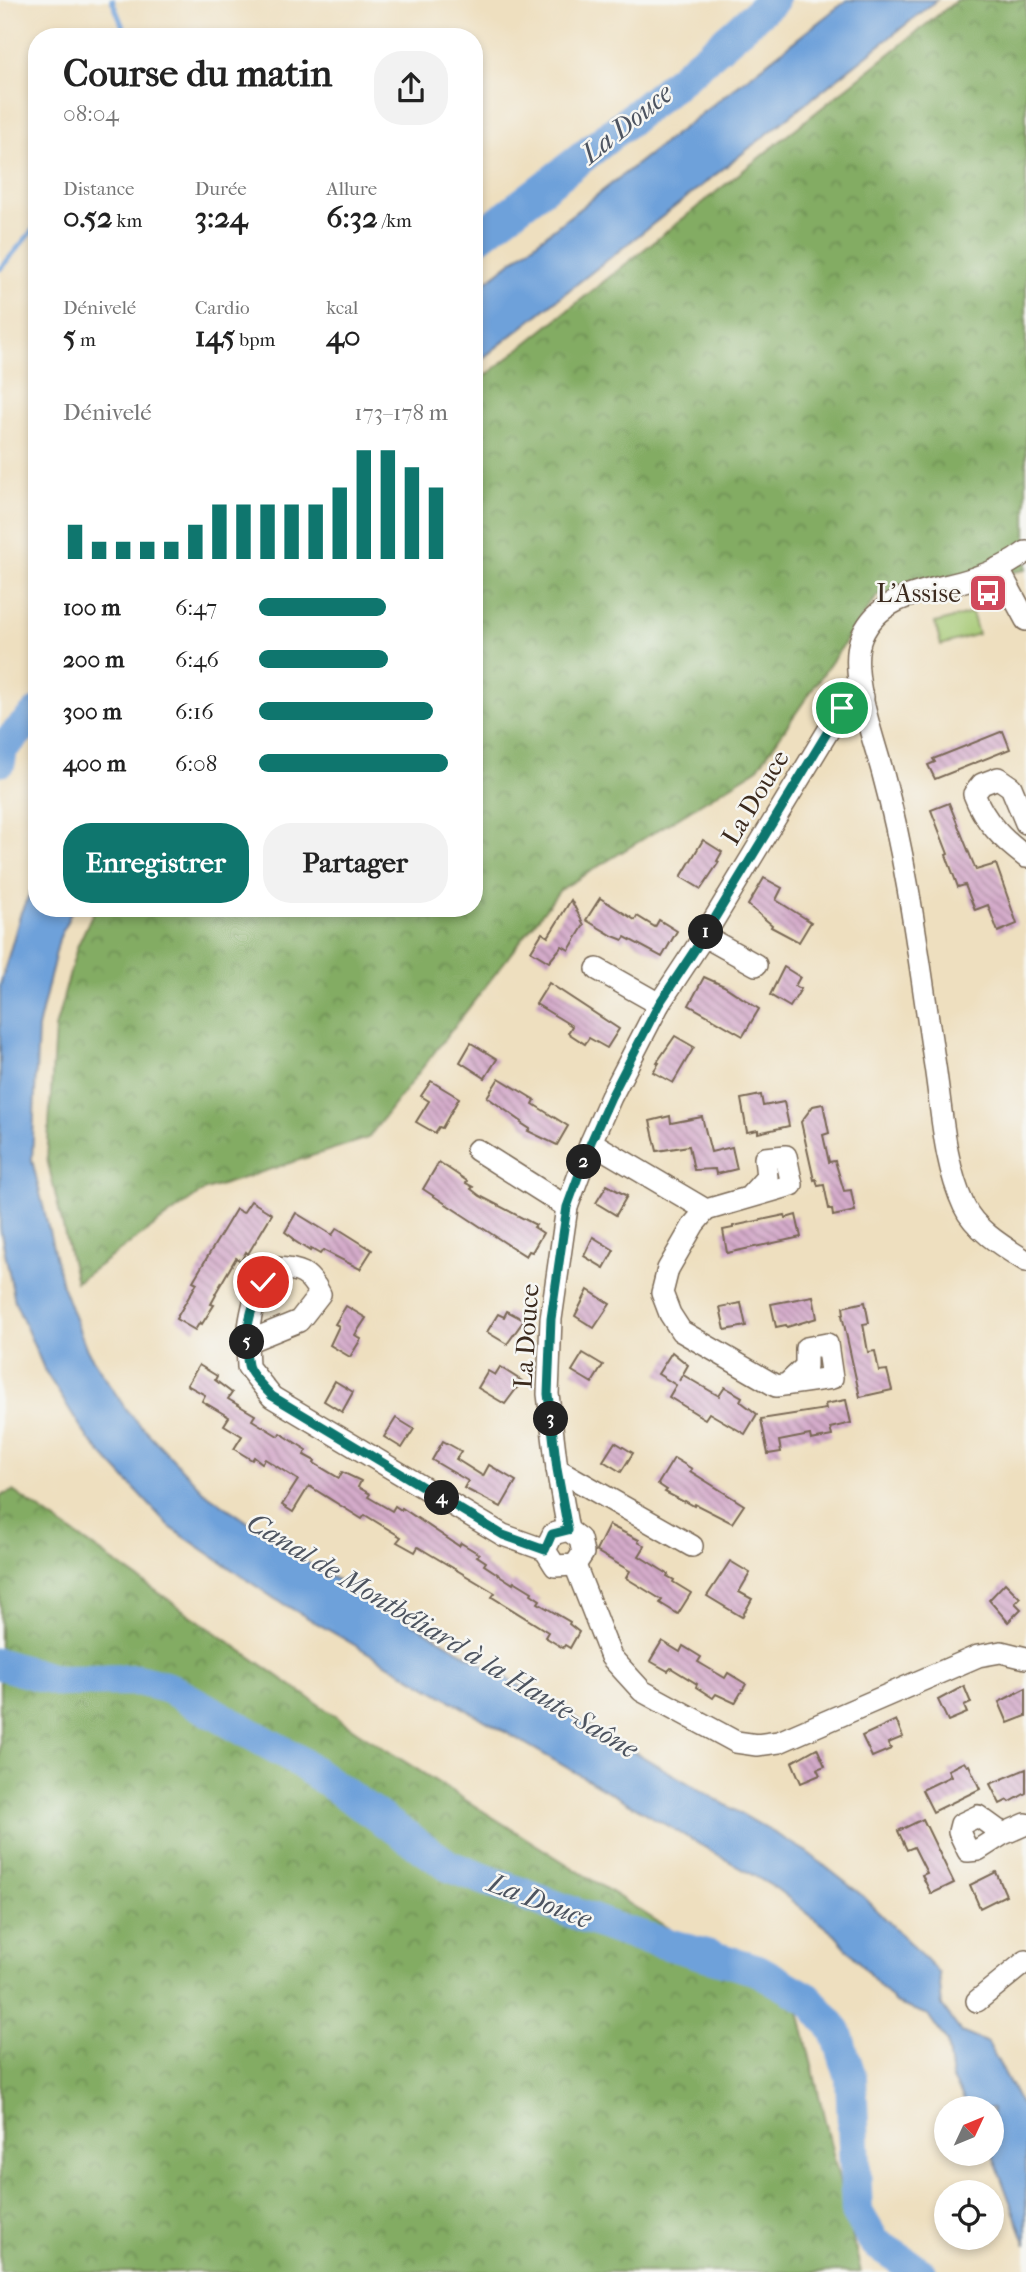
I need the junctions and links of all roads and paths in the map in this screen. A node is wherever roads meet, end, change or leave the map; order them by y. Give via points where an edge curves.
1 (1026, 552) edge
2 (998, 568) junction
3 (1026, 620) edge
4 (863, 697) junction
5 (1026, 823) edge
6 (1026, 857) edge
7 (704, 936) junction
8 (756, 965) dead end
9 (597, 969) dead end
10 (659, 1004) junction
11 (591, 1142) junction
12 (477, 1150) dead end
13 (749, 1197) dead end
14 (567, 1207) junction
15 (706, 1210) junction
16 (1026, 1261) edge
17 (247, 1342) dead end
18 (787, 1384) dead end
19 (557, 1469) junction
20 (568, 1530) junction
21 (692, 1546) dead end
22 (545, 1550) junction
23 (575, 1565) junction
24 (1026, 1658) edge
25 (1026, 1824) edge
26 (1003, 1834) dead end
27 (1026, 1961) edge
28 (977, 2001) dead end

1 - 2 street
2 - 3 street
2 - 4 street via 896,600 877,612 856,654
4 - 7 street, La Douce via 842,708
4 - 16 street via 909,898 949,1162 971,1216
5 - 6 street via 1011,787 998,778 982,784 974,794 981,813
7 - 8 street
7 - 10 street, La Douce
9 - 10 street
10 - 11 street, La Douce
11 - 14 street, La Douce
11 - 15 street
12 - 14 street
13 - 15 street
14 - 19 street, La Douce via 551,1319 548,1394
15 - 18 street via 668,1269 662,1293 670,1314 681,1331 776,1387
17 - 22 street via 248,1367 272,1396 503,1535
19 - 20 street, La Douce
19 - 21 street
20 - 22 street via 552,1534
20 - 23 street via 582,1546
22 - 23 street via 555,1566
23 - 24 street via 611,1657 642,1692 736,1742 779,1742 978,1656 1001,1652
25 - 26 street
27 - 28 street

